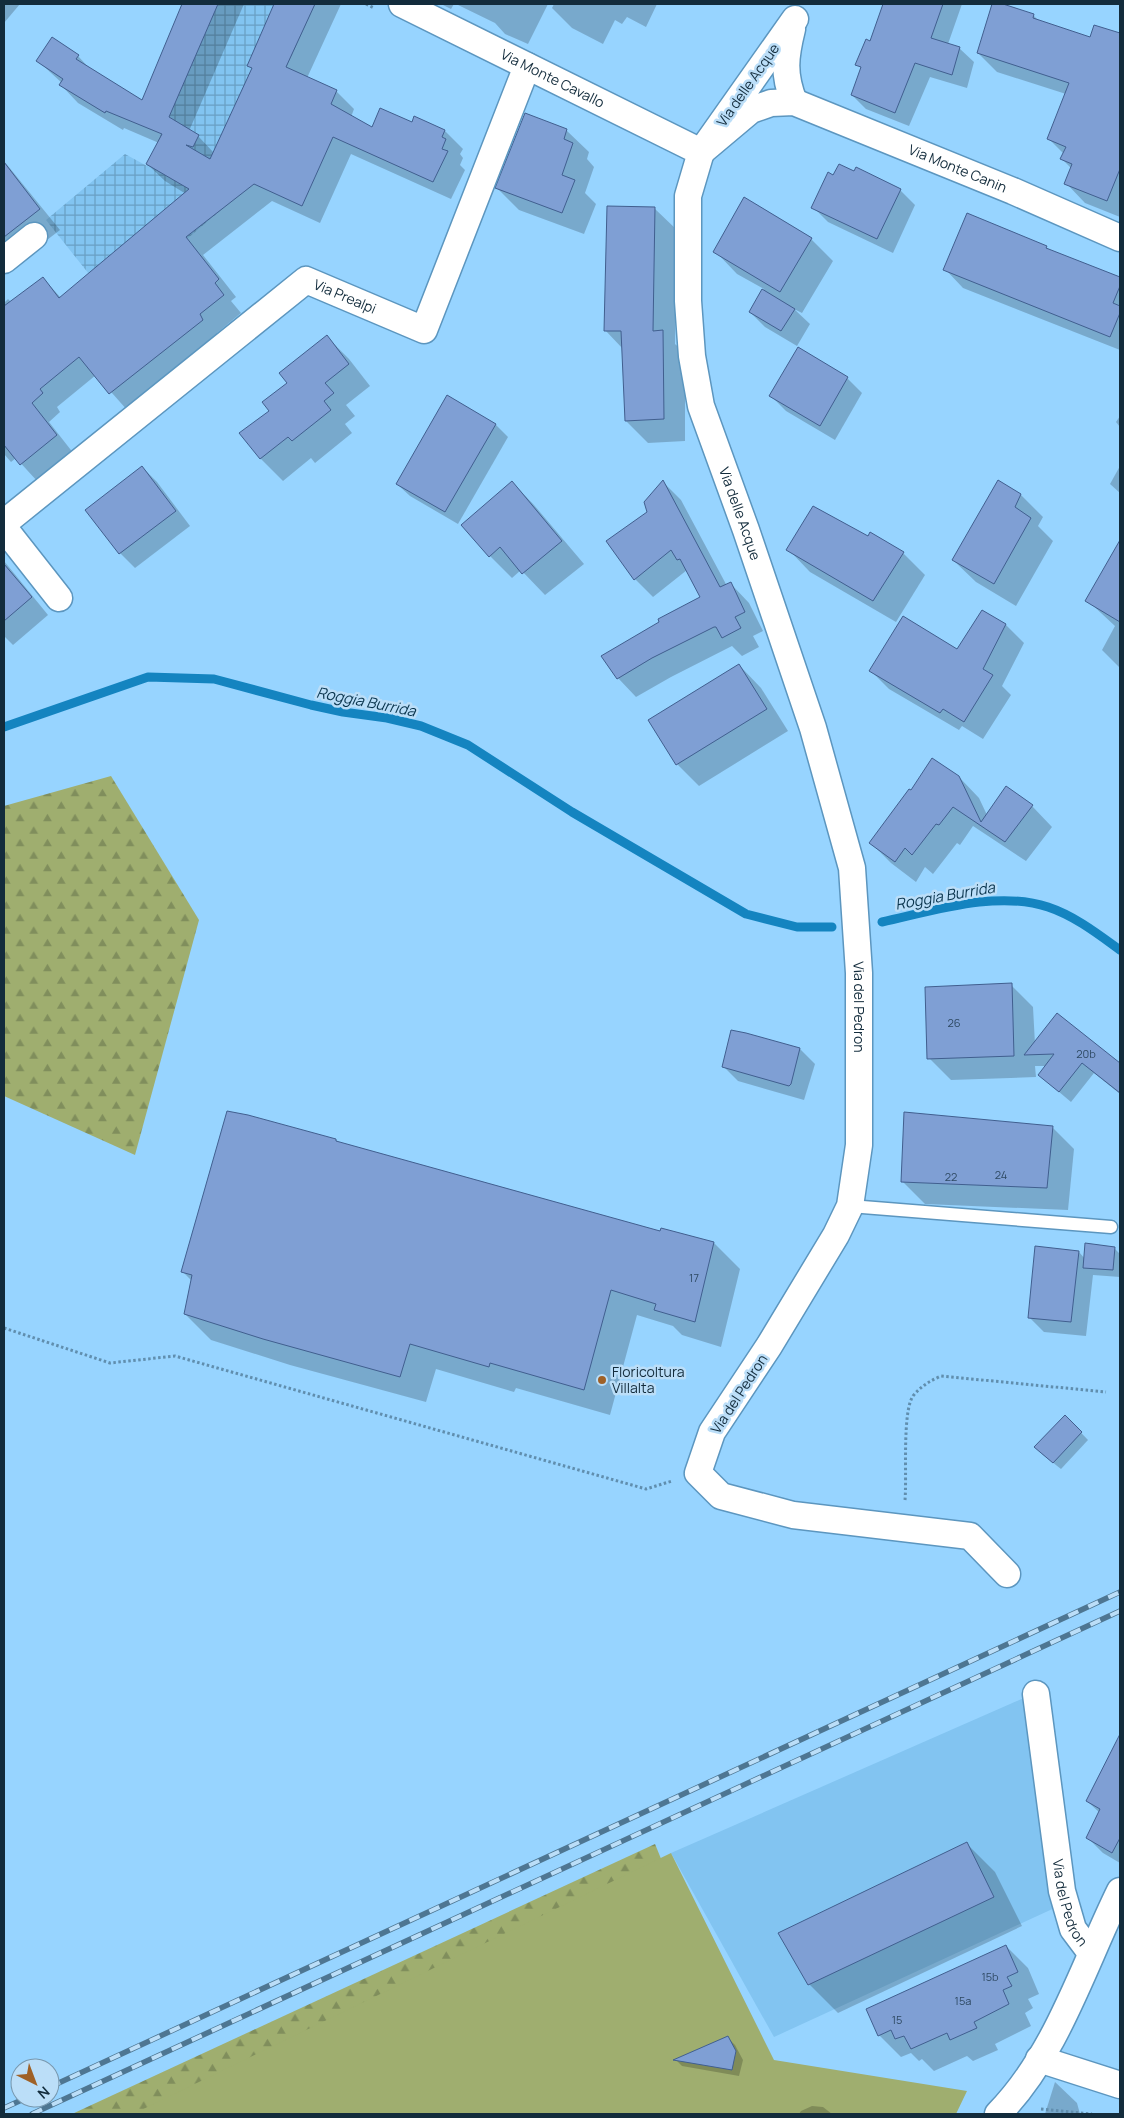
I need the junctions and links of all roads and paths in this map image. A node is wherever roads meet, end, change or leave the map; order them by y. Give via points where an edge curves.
1 (402, 4) edge
2 (800, 11) edge
3 (527, 66) junction
4 (794, 102) junction
5 (701, 152) junction
6 (34, 236) dead end
7 (1120, 238) edge
8 (4, 260) edge
9 (4, 523) edge
10 (4, 528) edge
11 (59, 598) dead end
12 (852, 868) joint
13 (850, 1206) junction
14 (1111, 1227) dead end
15 (4, 1328) edge
16 (1106, 1392) dead end
17 (698, 1474) junction
18 (904, 1528) junction
19 (1007, 1574) dead end
20 (1036, 1694) dead end
21 (1120, 1892) edge
22 (1091, 1953) junction
23 (1039, 2059) junction
24 (1120, 2085) edge
25 (1038, 2109) dead end
26 (998, 2114) edge
27 (1092, 2114) edge

1 - 3 street, Via Monte Cavallo
2 - 4 street, Via delle Acque via 785,62 787,84
2 - 5 street, Via delle Acque
3 - 5 street, Via Monte Cavallo
3 - 9 street, Via Prealpi via 424,330 306,280
4 - 5 street, Via delle Acque via 771,103 751,110
4 - 7 street, Via Monte Canin
5 - 12 street, Via delle Acque via 688,196 688,301 692,356 701,406 813,728
6 - 8 street
10 - 11 street
12 - 13 street, Via del Pedron via 859,973 859,1145
13 - 14 lane
13 - 17 street, Via del Pedron via 769,1346 712,1432
15 - 17 path via 110,1363 175,1356 646,1489
16 - 18 path via 941,1376 925,1383 912,1398 907,1423
17 - 18 street via 721,1496 793,1514
18 - 19 street via 970,1536
20 - 22 street, Via del Pedron via 1062,1891 1073,1929
21 - 22 street
22 - 23 street, Via del Pedron via 1063,2016
23 - 24 street
23 - 26 street, Via del Pedron
25 - 27 path

